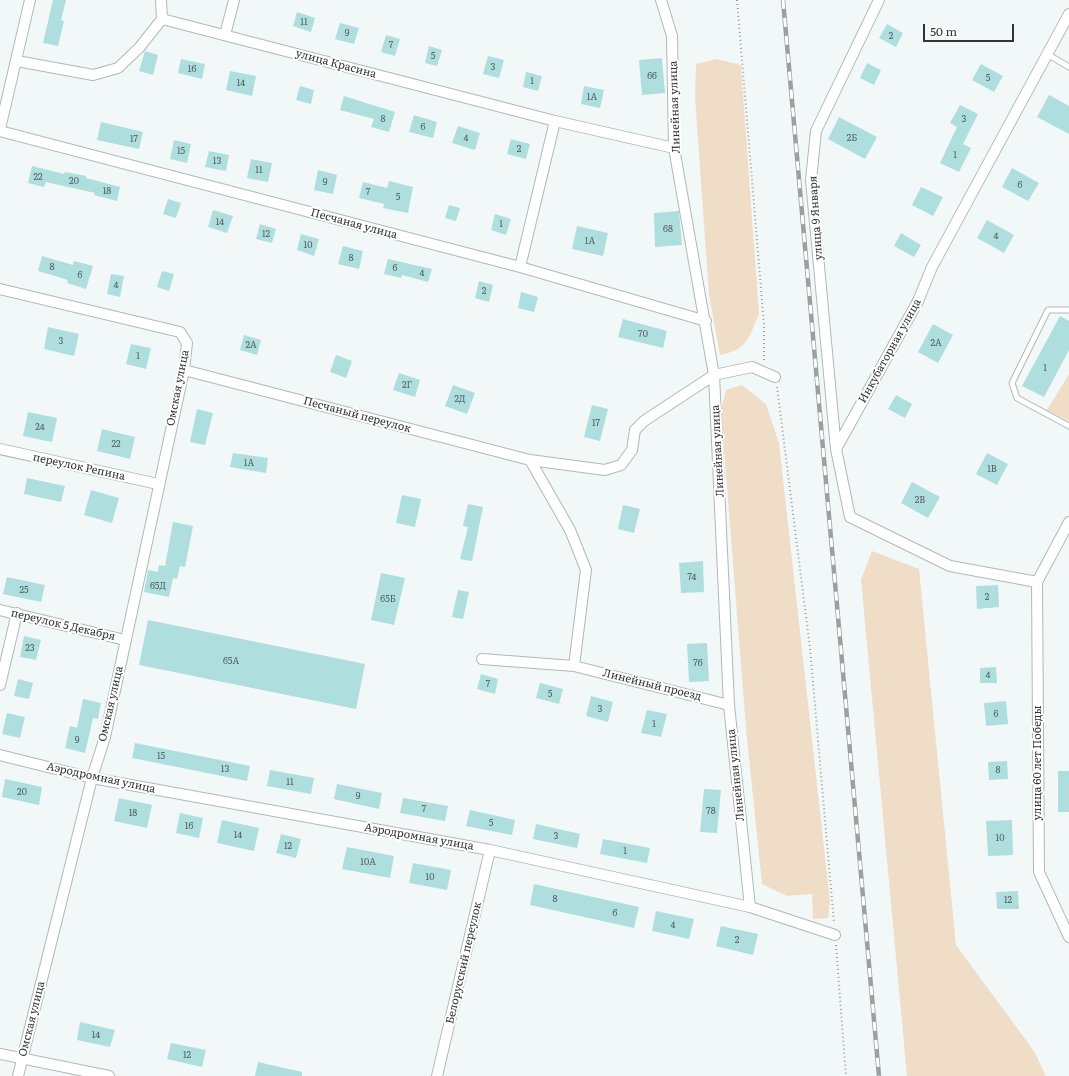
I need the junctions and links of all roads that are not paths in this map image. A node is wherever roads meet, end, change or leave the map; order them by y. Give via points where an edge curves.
1 (30, 0) edge
2 (161, 0) edge
3 (234, 0) edge
4 (661, 0) edge
5 (879, 0) edge
6 (1069, 14) edge
7 (162, 18) junction
8 (225, 35) junction
9 (1048, 54) junction
10 (17, 61) junction
11 (1069, 67) edge
12 (555, 121) junction
13 (0, 130) edge
14 (674, 148) junction
15 (520, 267) junction
16 (0, 289) edge
17 (1069, 310) edge
18 (706, 321) junction
19 (184, 370) junction
20 (714, 375) junction
21 (776, 377) road end
22 (1069, 426) edge
23 (0, 449) edge
24 (836, 449) junction
25 (530, 460) junction
26 (158, 484) junction
27 (1069, 522) edge
28 (1037, 582) junction
29 (0, 610) edge
30 (17, 613) junction
31 (126, 640) junction
32 (482, 659) dead end
33 (574, 666) junction
34 (0, 685) edge
35 (730, 705) junction
36 (0, 755) edge
37 (92, 778) junction
38 (490, 850) junction
39 (750, 907) junction
40 (835, 935) road end
41 (1069, 937) edge
42 (0, 1054) edge
43 (22, 1058) junction
44 (18, 1076) edge
45 (109, 1076) edge
46 (437, 1076) edge

1 - 10 street
2 - 7 street
3 - 8 street
4 - 14 street, Линейная улица via 672,36
5 - 24 street, улица 9 Января via 816,131 811,180
6 - 9 street, Инкубаторная улица
7 - 8 street, улица Красина
7 - 10 street via 139,48 118,68 93,75
8 - 12 street, улица Красина
9 - 11 lane
9 - 24 street, Инкубаторная улица via 932,267 918,301
10 - 13 street
12 - 14 street, улица Красина
12 - 15 street
13 - 15 street, Песчаная улица
14 - 18 street, Линейная улица
15 - 18 street, Песчаная улица
16 - 19 street, Омская улица via 180,332 187,343
17 - 22 lane via 1048,310 1012,383 1017,398
18 - 20 street, Линейная улица
19 - 25 street, Песчаный переулок
19 - 26 street, Омская улица
20 - 21 street via 752,367
20 - 25 street via 644,421 635,430 632,450 621,465 605,470
20 - 35 street, Линейная улица
23 - 26 street, переулок Репина
24 - 28 street via 850,517 950,566
25 - 33 street via 570,530 586,570
26 - 31 street, Омская улица
27 - 28 street
28 - 41 street, улица 60 лет Победы via 1039,872
29 - 30 street, переулок 5 Декабря
30 - 31 street, переулок 5 Декабря
30 - 34 street
31 - 37 street, Омская улица via 105,737
32 - 33 street, Линейный проезд
33 - 35 street, Линейный проезд
35 - 39 street, Линейная улица
36 - 37 street, Аэродромная улица
37 - 38 street, Аэродромная улица
37 - 43 street, Омская улица
38 - 39 street, Аэродромная улица
38 - 46 street, Белорусский переулок
39 - 40 street, Аэродромная улица
42 - 43 street
43 - 44 street, Омская улица
43 - 45 street

